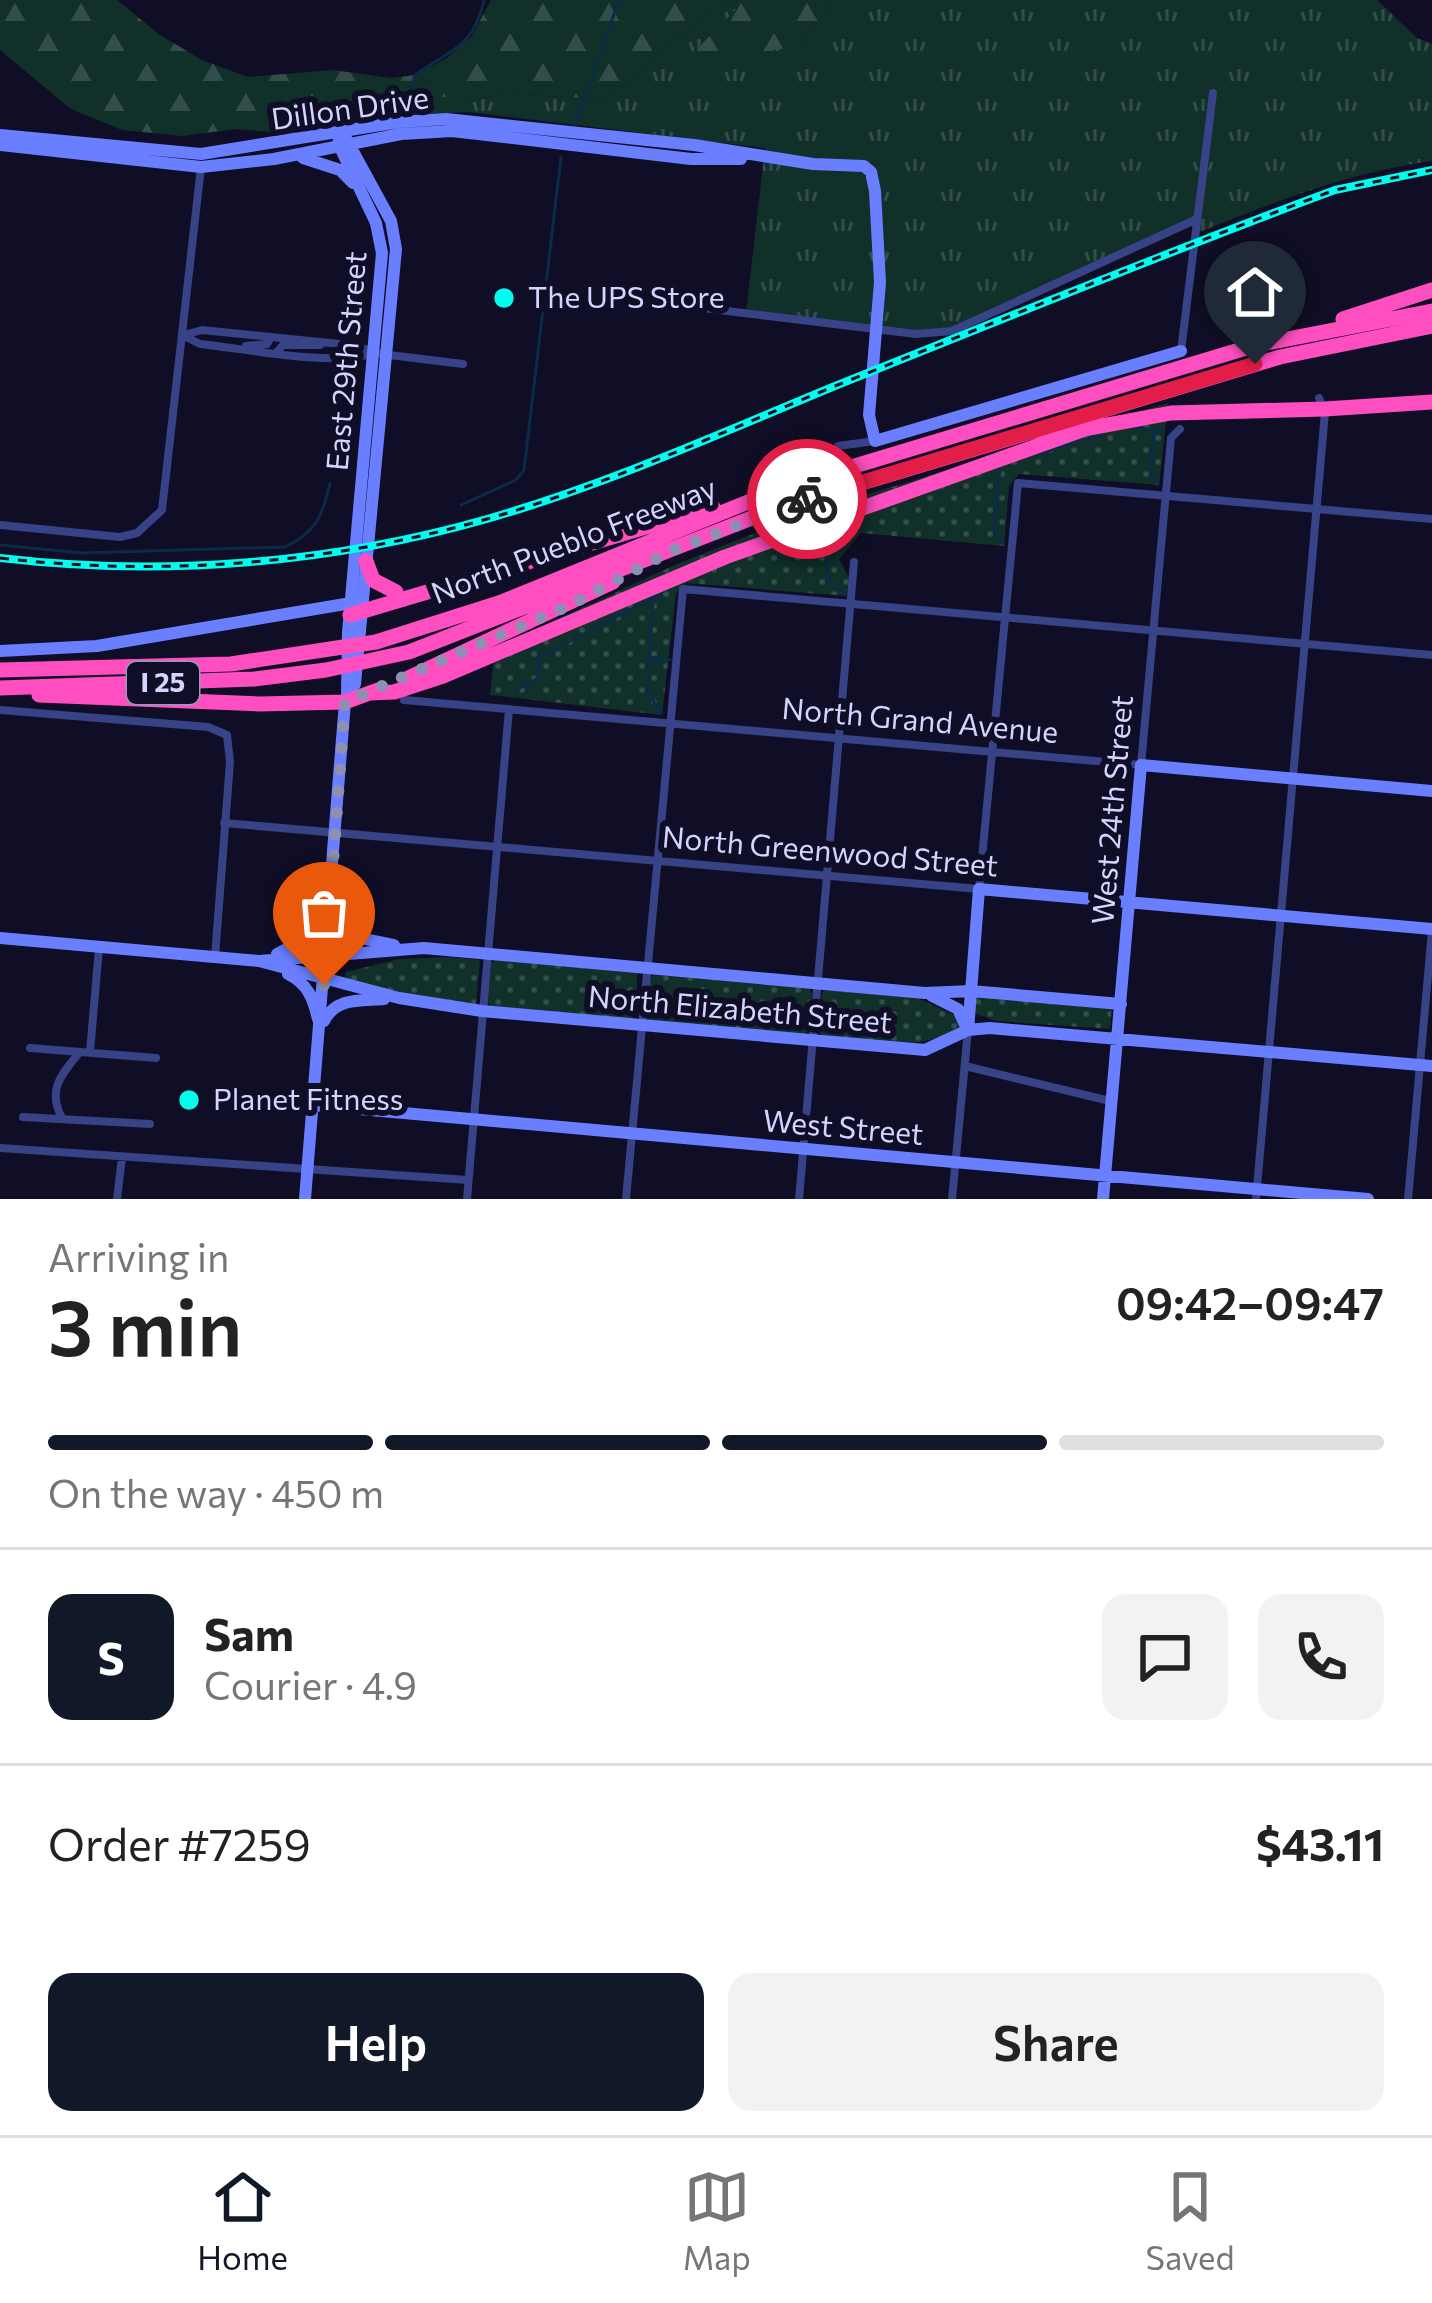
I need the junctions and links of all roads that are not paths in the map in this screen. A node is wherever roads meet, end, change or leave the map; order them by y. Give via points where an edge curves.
1 (1213, 93) dead end
2 (0, 135) edge
3 (388, 138) junction
4 (341, 139) junction
5 (0, 145) edge
6 (274, 159) junction
7 (778, 159) junction
8 (201, 160) junction
9 (366, 197) junction
10 (1197, 219) junction
11 (391, 221) junction
12 (1432, 290) edge
13 (589, 294) dead end
14 (1432, 311) edge
15 (1432, 326) edge
16 (877, 327) junction
17 (184, 335) junction
18 (1296, 335) junction
19 (271, 337) junction
20 (327, 343) junction
21 (239, 349) junction
22 (1181, 351) joint
23 (277, 352) junction
24 (380, 354) junction
25 (463, 364) dead end
26 (1432, 401) edge
27 (1322, 404) junction
28 (1180, 428) dead end
29 (875, 441) junction
30 (838, 446) dead end
31 (785, 487) junction
32 (1166, 496) junction
33 (1317, 508) junction
34 (1432, 519) edge
35 (0, 525) edge
36 (673, 550) junction
37 (366, 561) junction
38 (854, 562) dead end
39 (446, 586) junction
40 (396, 592) junction
41 (851, 604) junction
42 (303, 610) junction
43 (355, 612) junction
44 (1003, 618) junction
45 (1154, 631) junction
46 (1305, 644) junction
47 (0, 650) edge
48 (376, 651) junction
49 (1432, 656) edge
50 (0, 670) edge
51 (0, 690) edge
52 (370, 693) junction
53 (346, 698) junction
54 (404, 700) dead end
55 (509, 709) junction
56 (0, 710) edge
57 (670, 723) junction
58 (839, 738) junction
59 (991, 752) junction
60 (1142, 765) junction
61 (1293, 780) junction
62 (1432, 791) edge
63 (224, 823) junction
64 (338, 831) junction
65 (496, 846) junction
66 (657, 860) junction
67 (827, 876) junction
68 (979, 889) junction
69 (1129, 903) junction
70 (1280, 915) junction
71 (329, 919) junction
72 (1432, 929) edge
73 (0, 938) edge
74 (99, 947) junction
75 (418, 948) junction
76 (487, 954) junction
77 (326, 956) junction
78 (215, 957) junction
79 (259, 961) junction
80 (646, 968) junction
81 (325, 979) junction
82 (818, 983) junction
83 (971, 991) junction
84 (925, 993) junction
85 (399, 998) junction
86 (1121, 1004) junction
87 (482, 1011) junction
88 (640, 1025) junction
89 (321, 1027) junction
90 (968, 1030) junction
91 (1117, 1038) junction
92 (813, 1040) junction
93 (30, 1048) dead end
94 (85, 1052) junction
95 (1268, 1052) junction
96 (156, 1058) dead end
97 (964, 1066) junction
98 (1426, 1066) edge
99 (1112, 1101) junction
100 (314, 1105) junction
101 (23, 1117) dead end
102 (62, 1119) junction
103 (473, 1120) junction
104 (150, 1124) dead end
105 (632, 1133) junction
106 (0, 1148) edge
107 (803, 1148) junction
108 (122, 1158) junction
109 (956, 1162) junction
110 (308, 1168) junction
111 (1105, 1174) junction
112 (468, 1180) junction
113 (1256, 1194) edge
114 (117, 1199) edge
115 (305, 1199) edge
116 (466, 1199) edge
117 (626, 1199) edge
118 (799, 1199) edge
119 (952, 1199) edge
120 (1103, 1199) edge
121 (1368, 1199) edge
122 (1408, 1199) edge

1 - 10 street
2 - 8 main road, Dillon Drive
3 - 4 main road, Dillon Drive
3 - 7 main road, Dillon Drive via 452,131 692,158
3 - 11 main road via 369,158
4 - 6 main road, Dillon Drive
4 - 7 main road, Dillon Drive via 399,122 491,122
4 - 8 main road, Dillon Drive
4 - 9 main road, East 29th Street
4 - 11 main road, East 29th Street
5 - 8 main road, Dillon Drive
6 - 8 main road, Dillon Drive
6 - 9 main road via 326,163
7 - 16 main road, Dillon Drive via 871,172
8 - 17 street
9 - 24 main road, East 29th Street via 381,237
10 - 16 street via 952,331
10 - 22 street
11 - 24 main road, East 29th Street via 396,249
12 - 18 highway
13 - 16 street
14 - 18 highway, North Pueblo Freeway / I 25
15 - 36 highway, North Pueblo Freeway / I 25 via 1230,371 772,510
16 - 29 main road via 869,415
17 - 19 street
17 - 21 street
17 - 35 street via 166,497 152,523 120,537
18 - 31 highway, North Pueblo Freeway / I 25
19 - 20 street
19 - 21 street
20 - 23 street
20 - 24 street
21 - 23 street
22 - 29 main road
23 - 24 street
24 - 25 street
24 - 37 main road
24 - 43 main road, East 29th Street
26 - 27 highway
27 - 33 street
27 - 52 highway via 1171,413 1085,429 724,557 442,676
28 - 32 street, West 24th Street
29 - 30 street
31 - 39 highway
31 - 48 highway, North Pueblo Freeway / I 25
32 - 33 street
32 - 44 street via 1018,483
32 - 45 street, West 24th Street
33 - 34 street
33 - 46 street
36 - 48 highway, North Pueblo Freeway / I 25 via 409,652
36 - 52 highway
37 - 40 highway via 373,580
37 - 43 main road
38 - 41 street
39 - 40 highway
39 - 43 highway
40 - 43 highway
41 - 44 street
41 - 57 street via 683,589
41 - 58 street
42 - 43 main road
42 - 43 main road via 339,619
42 - 47 main road via 97,646
43 - 53 main road
43 - 53 main road via 355,684
44 - 45 street
44 - 59 street
45 - 46 street
45 - 60 street, West 24th Street
46 - 49 street
46 - 61 street
48 - 50 highway, North Pueblo Freeway / I 25
48 - 51 highway, North Pueblo Freeway / I 25 via 326,670 203,683
51 - 53 highway via 112,701
52 - 53 highway
53 - 64 main road
54 - 55 street, North Grand Avenue
55 - 57 street, North Grand Avenue
55 - 65 street
56 - 63 street via 227,735
57 - 58 street, North Grand Avenue
57 - 66 street
58 - 59 street, North Grand Avenue
58 - 67 street
59 - 60 street, North Grand Avenue
59 - 68 street
60 - 61 main road, North Grand Avenue
60 - 69 main road, West 24th Street
61 - 62 main road, North Grand Avenue
61 - 70 street
63 - 64 street, North Greenwood Street
63 - 78 street
64 - 65 street, North Greenwood Street
64 - 71 main road
65 - 66 street, North Greenwood Street
65 - 76 street
66 - 67 street, North Greenwood Street
66 - 80 street
67 - 68 street, North Greenwood Street
67 - 82 street
68 - 69 main road, North Greenwood Street
68 - 83 main road
69 - 70 main road, North Greenwood Street
69 - 86 main road, West 24th Street
70 - 72 main road, North Greenwood Street
70 - 95 street
71 - 75 main road via 361,940
71 - 77 main road
71 - 79 main road
72 - 98 street
73 - 74 main road, North Elizabeth Street
74 - 78 main road, North Elizabeth Street
74 - 94 street
75 - 76 main road, North Elizabeth Street
75 - 77 main road, North Elizabeth Street
76 - 80 main road, North Elizabeth Street
76 - 87 street
77 - 79 main road, North Elizabeth Street
77 - 81 main road
78 - 79 main road, North Elizabeth Street
79 - 81 main road, North Elizabeth Street
79 - 89 main road via 304,984
80 - 82 main road, North Elizabeth Street
80 - 88 street
81 - 85 main road, North Elizabeth Street
81 - 89 main road
82 - 84 main road, North Elizabeth Street
82 - 92 street
83 - 84 main road, North Elizabeth Street
83 - 86 main road, North Elizabeth Street
83 - 90 main road
84 - 90 main road via 958,1009
85 - 87 main road, North Elizabeth Street
85 - 89 main road via 340,1003
86 - 91 main road, West 24th Street
87 - 88 main road, North Elizabeth Street
87 - 103 street
88 - 92 main road, North Elizabeth Street
88 - 105 street
89 - 100 main road
90 - 91 main road, North Elizabeth Street
90 - 92 main road, North Elizabeth Street via 925,1050
90 - 97 street
91 - 95 main road, North Elizabeth Street
91 - 99 main road, West 24th Street
92 - 107 street
93 - 94 street
94 - 96 street
94 - 102 street via 59,1076 54,1103
95 - 98 main road, North Elizabeth Street
95 - 113 street
97 - 99 street
97 - 109 street
98 - 122 street
99 - 111 main road, West 24th Street
100 - 103 main road, West Street
100 - 110 main road
101 - 102 street
102 - 104 street
103 - 105 main road, West Street
103 - 112 street
105 - 107 main road, West Street
105 - 117 street
106 - 108 street
107 - 109 main road, West Street
107 - 118 street
108 - 110 street
108 - 114 street
109 - 111 main road, West Street
109 - 119 street
110 - 112 street
110 - 115 main road
111 - 113 main road, West Street
111 - 120 main road, West 24th Street
112 - 116 street
113 - 121 main road, West Street

